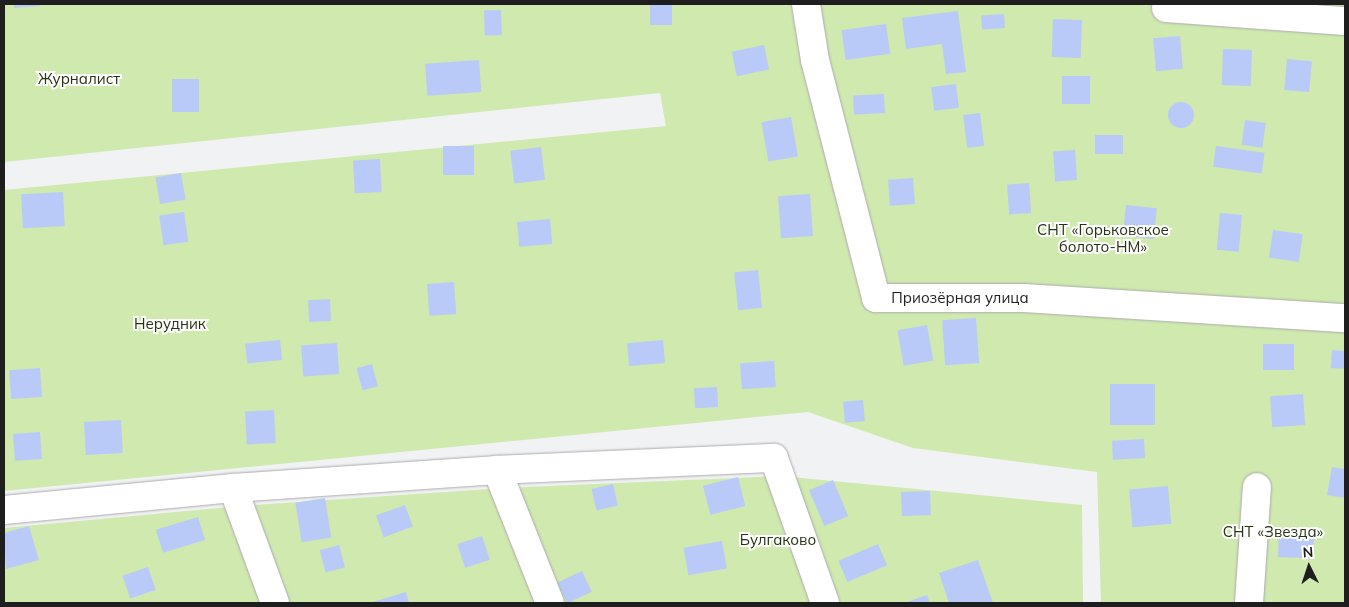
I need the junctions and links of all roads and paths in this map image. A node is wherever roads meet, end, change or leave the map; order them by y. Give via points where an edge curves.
1 (806, 4) edge
2 (1166, 8) dead end
3 (1345, 21) edge
4 (1345, 318) edge
5 (497, 470) junction
6 (1256, 487) dead end
7 (233, 488) junction
8 (4, 510) edge
9 (275, 603) edge
10 (550, 603) edge
11 (825, 603) edge
12 (1249, 603) edge

1 - 4 street, Приозёрная улица via 815,60 876,298 1024,298
2 - 3 street
5 - 7 street
5 - 10 street
5 - 11 street via 774,458
6 - 12 street
7 - 8 street
7 - 9 street

